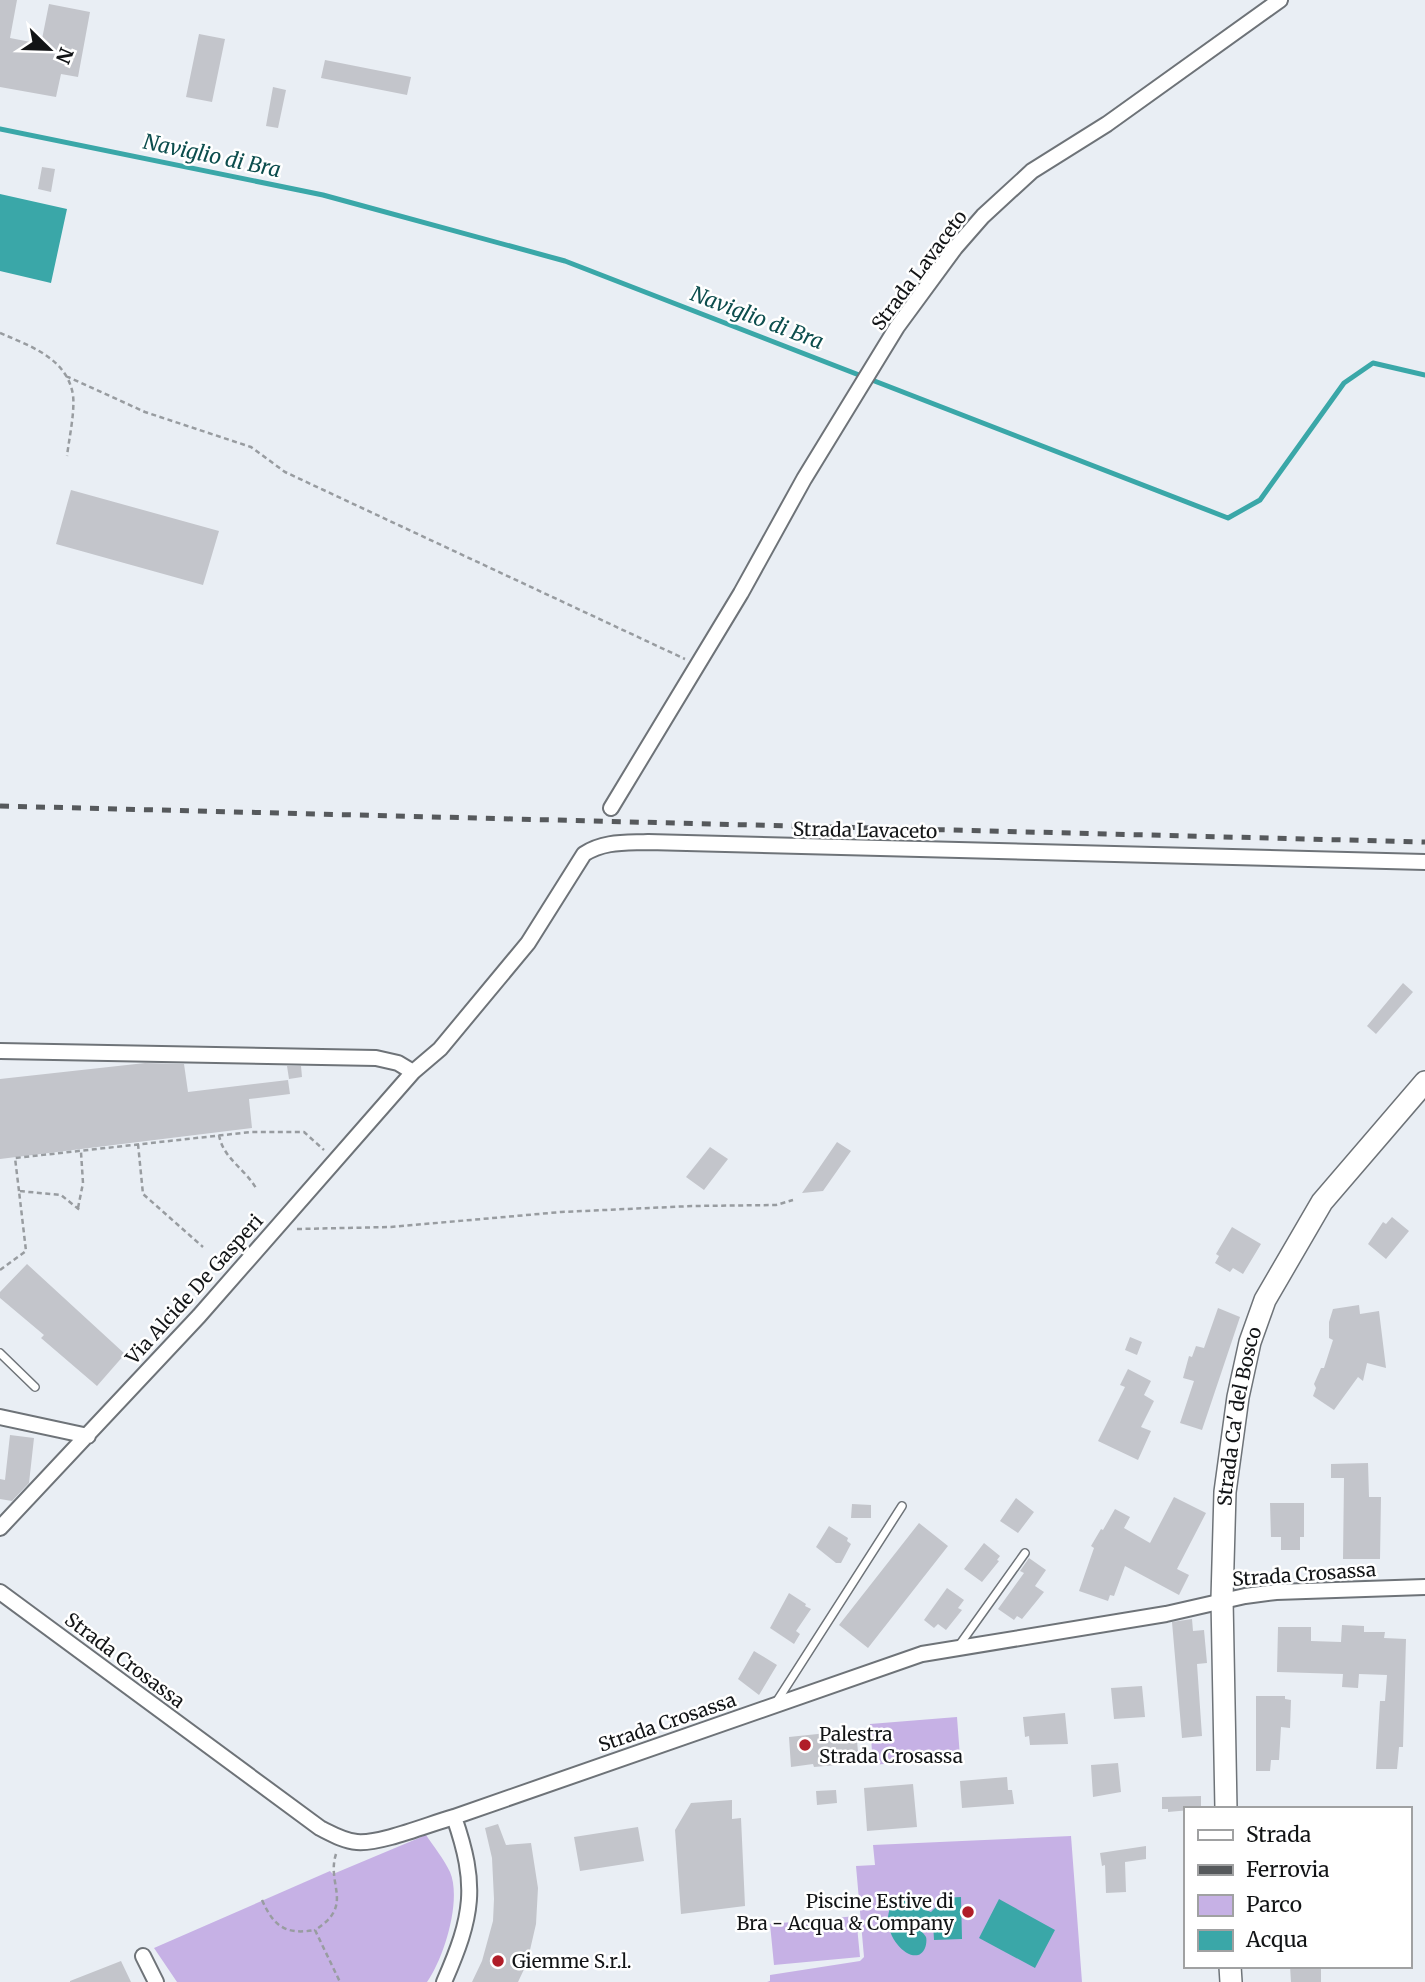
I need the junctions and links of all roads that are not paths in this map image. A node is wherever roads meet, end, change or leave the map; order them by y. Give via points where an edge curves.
1 (1280, 0) edge
2 (611, 808) dead end
3 (1425, 862) edge
4 (0, 1051) edge
5 (413, 1072) junction
6 (1425, 1082) edge
7 (0, 1353) edge
8 (35, 1387) dead end
9 (0, 1417) edge
10 (88, 1436) junction
11 (902, 1506) dead end
12 (0, 1528) edge
13 (1025, 1553) dead end
14 (1425, 1587) edge
15 (0, 1592) edge
16 (1222, 1600) junction
17 (958, 1648) junction
18 (775, 1705) junction
19 (1226, 1807) edge
20 (454, 1817) junction
21 (143, 1956) dead end
22 (156, 1982) edge
23 (444, 1982) edge

1 - 2 street, Strada Lavaceto via 1107,124 1047,159 1014,185 955,248 897,327
3 - 5 street, Strada Lavaceto via 649,842 596,846 584,854 527,943 440,1049
4 - 5 street via 376,1058
5 - 10 street, Via Alcide De Gasperi
6 - 16 street, Strada Ca' del Bosco via 1322,1202 1265,1300 1250,1342 1236,1409 1225,1492
7 - 8 lane
9 - 10 street
10 - 12 street, Via Alcide De Gasperi
11 - 18 lane
13 - 17 lane
14 - 16 street, Strada Crosassa via 1276,1592
15 - 20 street, Strada Crosassa via 320,1828 359,1843
16 - 17 street, Strada Crosassa via 1166,1614
16 - 19 street, Strada Ca' del Bosco
17 - 18 street, Strada Crosassa via 922,1654
18 - 20 street, Strada Crosassa
20 - 23 street via 471,1883 467,1919
21 - 22 street

